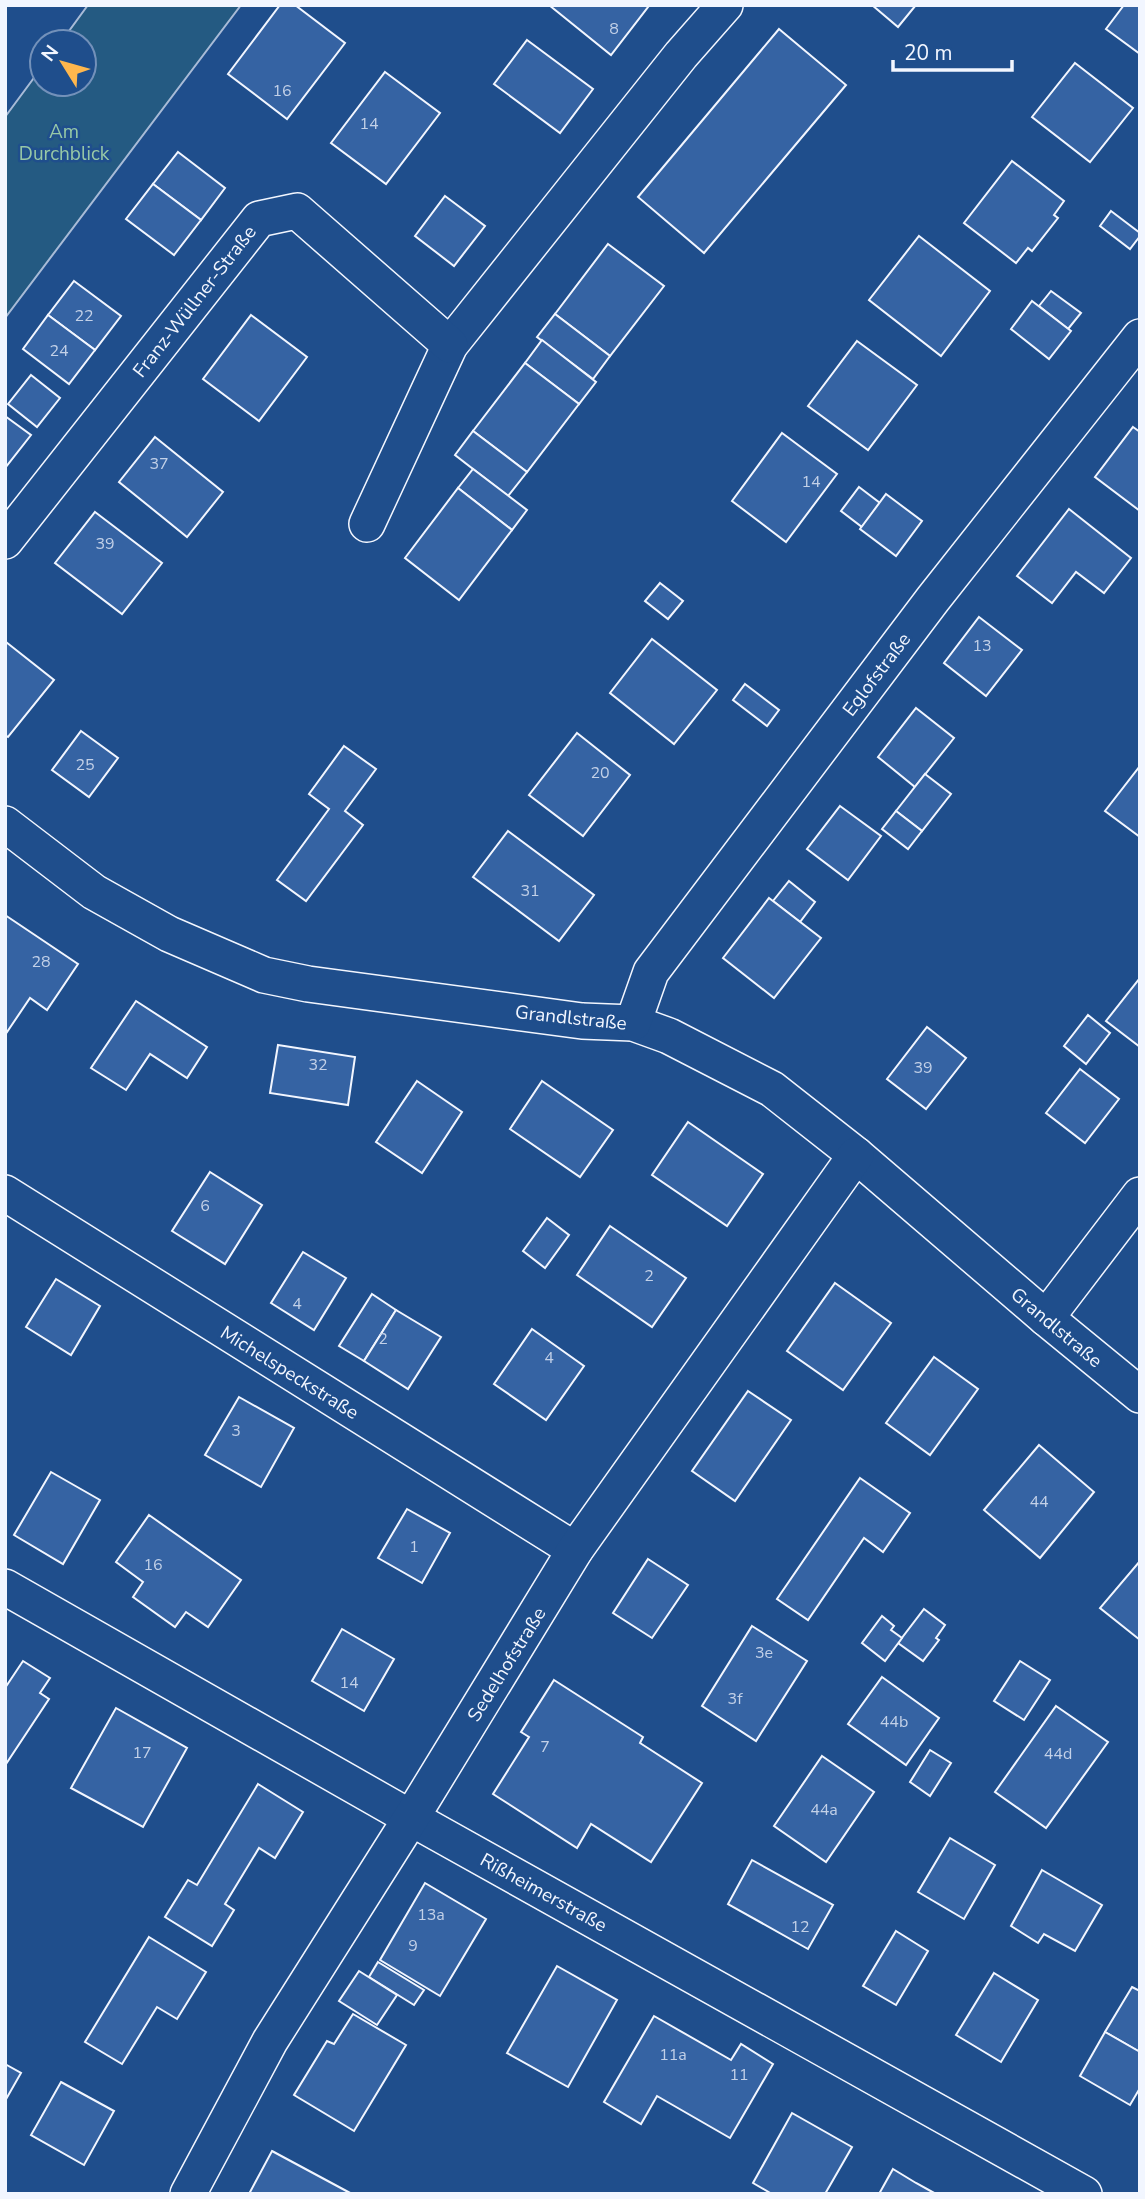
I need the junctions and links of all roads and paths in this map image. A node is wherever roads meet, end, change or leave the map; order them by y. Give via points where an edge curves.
1 (724, 5) edge
2 (1140, 337) edge
3 (450, 345) junction
4 (367, 524) dead end
5 (5, 541) edge
6 (5, 824) edge
7 (633, 1023) junction
8 (856, 1155) junction
9 (5, 1193) edge
10 (1140, 1195) edge
11 (1046, 1318) junction
12 (1140, 1395) edge
13 (575, 1550) junction
14 (5, 1587) edge
15 (411, 1818) junction
16 (188, 2194) edge
17 (1084, 2194) edge

1 - 3 street
2 - 7 street, Eglofstraße via 933,599 651,972
3 - 4 street
3 - 5 street, Franz-Wüllner-Straße via 297,211 258,219
6 - 7 street, Grandlstraße via 94,892 169,934 264,975 582,1021
7 - 8 street, Grandlstraße via 772,1089
8 - 11 street, Grandlstraße
8 - 13 street, Sedelhofstraße
9 - 13 street, Michelspeckstraße
10 - 11 street
11 - 12 street, Grandlstraße
13 - 15 street, Sedelhofstraße
14 - 15 street, Rißheimerstraße
15 - 16 street, Sedelhofstraße via 270,2041
15 - 17 street, Rißheimerstraße

